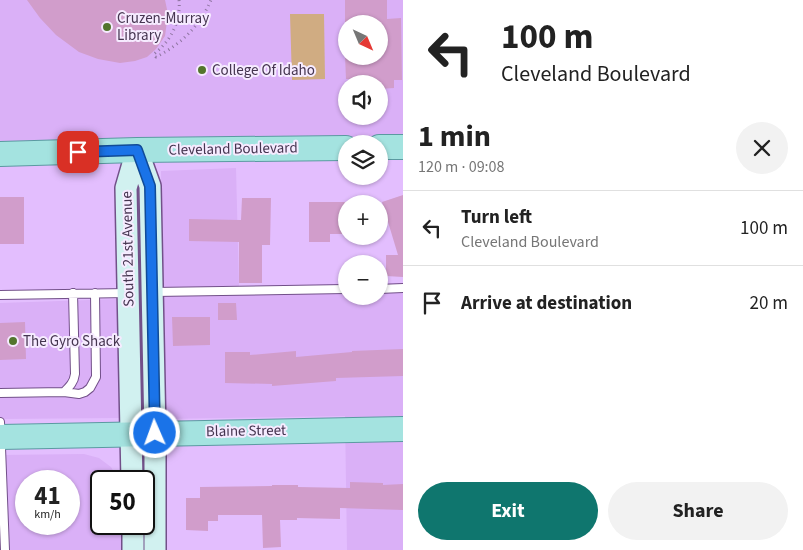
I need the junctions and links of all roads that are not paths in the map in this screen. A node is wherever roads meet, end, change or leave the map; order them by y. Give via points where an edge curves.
1 (403, 147) edge
2 (338, 148) edge
3 (388, 148) edge
4 (137, 150) junction
5 (0, 154) edge
6 (403, 288) edge
7 (338, 289) edge
8 (388, 289) edge
9 (152, 292) junction
10 (95, 293) junction
11 (129, 293) junction
12 (0, 294) edge
13 (73, 294) junction
14 (64, 392) junction
15 (0, 393) edge
16 (403, 429) edge
17 (0, 432) edge
18 (155, 433) junction
19 (132, 434) junction
20 (132, 470) edge
21 (133, 535) edge
22 (5, 549) edge
23 (133, 550) edge
24 (155, 550) edge

1 - 3 main road
2 - 4 main road, Cleveland Boulevard
4 - 5 main road, Cleveland Boulevard
4 - 9 main road, South 21st Avenue via 150,186
4 - 11 main road, South 21st Avenue via 126,188
6 - 8 lane
7 - 9 lane
9 - 18 main road, South 21st Avenue
10 - 11 lane
10 - 13 lane
10 - 14 lane via 96,377 85,392
11 - 19 main road, South 21st Avenue
12 - 13 lane
13 - 14 lane via 75,374
14 - 15 lane
16 - 18 main road, Blaine Street
17 - 19 main road, Blaine Street
17 - 22 lane
18 - 19 main road, Blaine Street
18 - 24 main road, South 21st Avenue
19 - 20 main road, South 21st Avenue
21 - 23 main road

